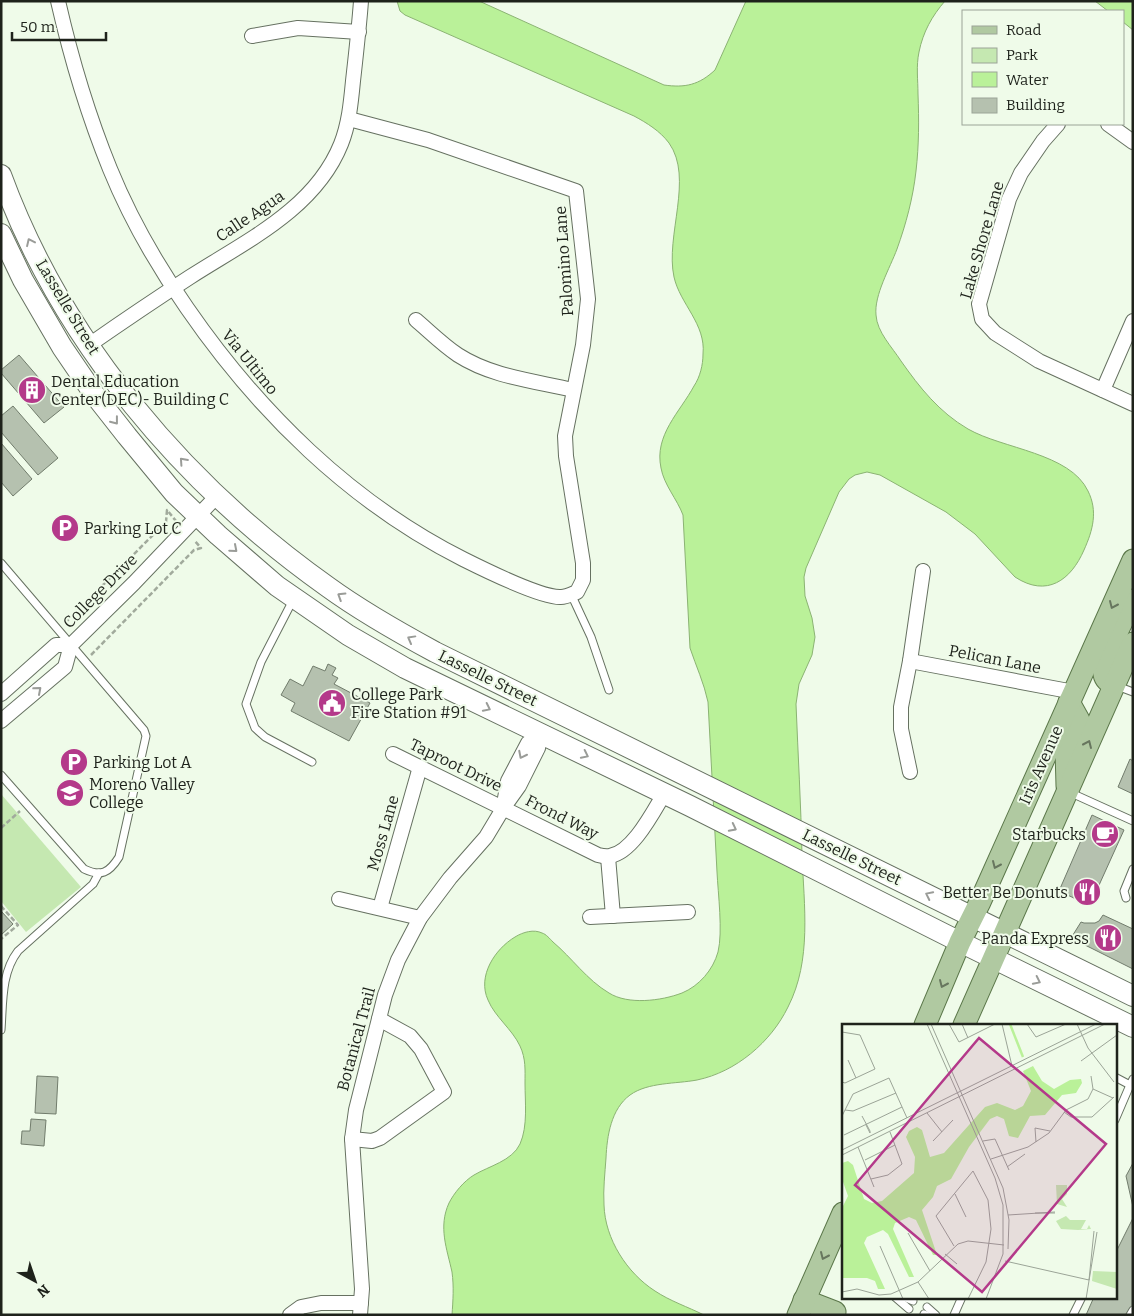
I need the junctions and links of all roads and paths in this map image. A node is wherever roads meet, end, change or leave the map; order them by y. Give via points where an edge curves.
1 (58, 1) edge
2 (361, 1) edge
3 (359, 32) junction
4 (252, 36) dead end
5 (349, 119) junction
6 (1057, 125) edge
7 (1109, 125) edge
8 (1133, 142) edge
9 (1, 175) edge
10 (1, 234) edge
11 (8, 265) edge
12 (173, 288) junction
13 (416, 320) dead end
14 (1133, 321) edge
15 (89, 345) junction
16 (573, 390) junction
17 (1103, 390) junction
18 (1133, 404) edge
19 (216, 497) junction
20 (198, 516) junction
21 (1133, 560) edge
22 (1, 562) edge
23 (1133, 565) edge
24 (923, 571) dead end
25 (574, 593) junction
26 (294, 598) junction
27 (1133, 600) edge
28 (1133, 643) edge
29 (71, 645) junction
30 (910, 660) junction
31 (1123, 688) edge
32 (609, 690) dead end
33 (1, 694) edge
34 (1072, 697) junction
35 (1, 721) edge
36 (541, 734) junction
37 (393, 754) dead end
38 (312, 762) dead end
39 (420, 766) junction
40 (910, 772) dead end
41 (1, 774) edge
42 (690, 777) junction
43 (1068, 792) junction
44 (664, 794) junction
45 (504, 807) junction
46 (20, 811) dead end
47 (1133, 821) edge
48 (1, 828) edge
49 (608, 857) junction
50 (1133, 869) edge
51 (99, 873) junction
52 (339, 898) dead end
53 (1126, 898) dead end
54 (1, 906) edge
55 (380, 908) junction
56 (688, 912) dead end
57 (613, 916) junction
58 (590, 917) dead end
59 (420, 918) junction
60 (972, 918) junction
61 (1004, 932) junction
62 (1, 939) edge
63 (960, 942) junction
64 (994, 958) junction
65 (1133, 996) edge
66 (379, 1019) junction
67 (925, 1024) edge
68 (964, 1024) edge
69 (1133, 1027) edge
70 (1, 1030) edge
71 (1116, 1077) edge
72 (1132, 1083) edge
73 (1116, 1118) edge
74 (352, 1139) junction
75 (842, 1214) edge
76 (896, 1298) edge
77 (906, 1298) edge
78 (962, 1298) edge
79 (1082, 1298) edge
80 (913, 1301) dead end
81 (361, 1309) edge
82 (837, 1309) edge
83 (909, 1309) dead end
84 (1133, 1310) edge
85 (801, 1311) edge
86 (926, 1312) edge
87 (290, 1315) edge
88 (936, 1315) edge
89 (954, 1315) edge
90 (1073, 1315) edge
91 (1130, 1315) edge

1 - 12 street, Via Ultimo via 69,50 110,170
2 - 3 street, Calle Agua
3 - 4 street via 298,28
3 - 5 street, Calle Agua
5 - 12 street, Calle Agua via 328,169 298,205
5 - 16 street, Palomino Lane via 428,140 576,191 588,299 583,345
6 - 17 street, Lake Shore Lane via 1021,173 1009,199 979,304 982,319 995,333 1039,361
7 - 8 street
15 -> 9 main road, Lasselle Street via 30,244
10 - 11 main road, Lasselle Street
11 - 15 main road via 22,262 27,266 67,335
11 -> 20 main road, Lasselle Street via 94,394 174,492
12 - 15 street, Calle Agua
12 - 25 street, Via Ultimo via 255,397 282,426 352,488 416,532 488,571 544,594 560,597
13 - 16 street via 459,355 479,366
14 - 17 street
19 -> 15 main road, Lasselle Street via 146,421
16 - 25 street, Palomino Lane via 565,436 566,456 583,563 583,580
17 - 18 street
19 - 20 street, College Drive
42 -> 19 main road, Lasselle Street via 398,632 329,588
20 -> 26 main road, Lasselle Street
20 - 29 street, College Drive
21 - 23 main road
21 -> 34 main road, Iris Avenue
22 - 29 lane
24 - 30 street
25 - 32 lane
26 -> 36 main road, Lasselle Street via 406,668
26 - 38 lane via 261,662 246,704 255,728 265,737
27 - 31 main road via 1103,672 1106,680
28 - 31 main road
29 - 33 street, College Drive via 56,645
35 -> 29 street, College Drive via 65,667
29 - 51 lane via 146,736 118,857 106,871
30 - 34 street, Pelican Lane
30 - 40 street via 901,707 901,729
43 -> 31 main road
34 - 43 main road via 1079,720 1066,750
34 -> 60 main road, Iris Avenue
36 - 42 main road via 548,727 557,726 658,775
36 -> 44 main road, Lasselle Street
36 - 45 street, Botanical Trail via 538,748 519,786
37 - 39 street, Taproot Drive
39 - 45 street, Taproot Drive
39 - 55 street, Moss Lane
41 - 51 lane via 84,868
60 -> 42 main road, Lasselle Street
43 - 47 lane
43 - 61 main road
44 - 49 street, Frond Way via 638,834 625,848
44 -> 63 main road, Lasselle Street
45 - 49 street, Frond Way via 598,856
45 - 59 street, Botanical Trail via 486,837
46 - 48 path
49 - 57 street
50 - 53 lane via 1124,891
51 - 70 lane via 93,884 10,961 5,978
52 - 55 street
54 - 62 path via 18,925
55 - 59 street
56 - 57 street
57 - 58 street
59 - 66 street, Botanical Trail via 393,973
60 - 61 main road, Lasselle Street
60 - 63 main road, Iris Avenue
61 - 64 main road
61 - 65 main road, Lasselle Street
63 - 64 main road, Lasselle Street
63 -> 67 main road, Iris Avenue
64 - 68 main road
64 -> 69 main road, Lasselle Street
66 - 74 street, Botanical Trail
66 - 74 street via 410,1036 444,1092 380,1138 372,1141
71 - 72 lane
72 - 73 lane
74 - 81 street, Botanical Trail
75 -> 85 main road
76 - 83 lane
77 - 80 lane
78 - 89 lane
79 - 90 lane
81 - 87 street via 321,1303 301,1307
82 - 85 main road
84 - 91 lane
86 - 88 lane

